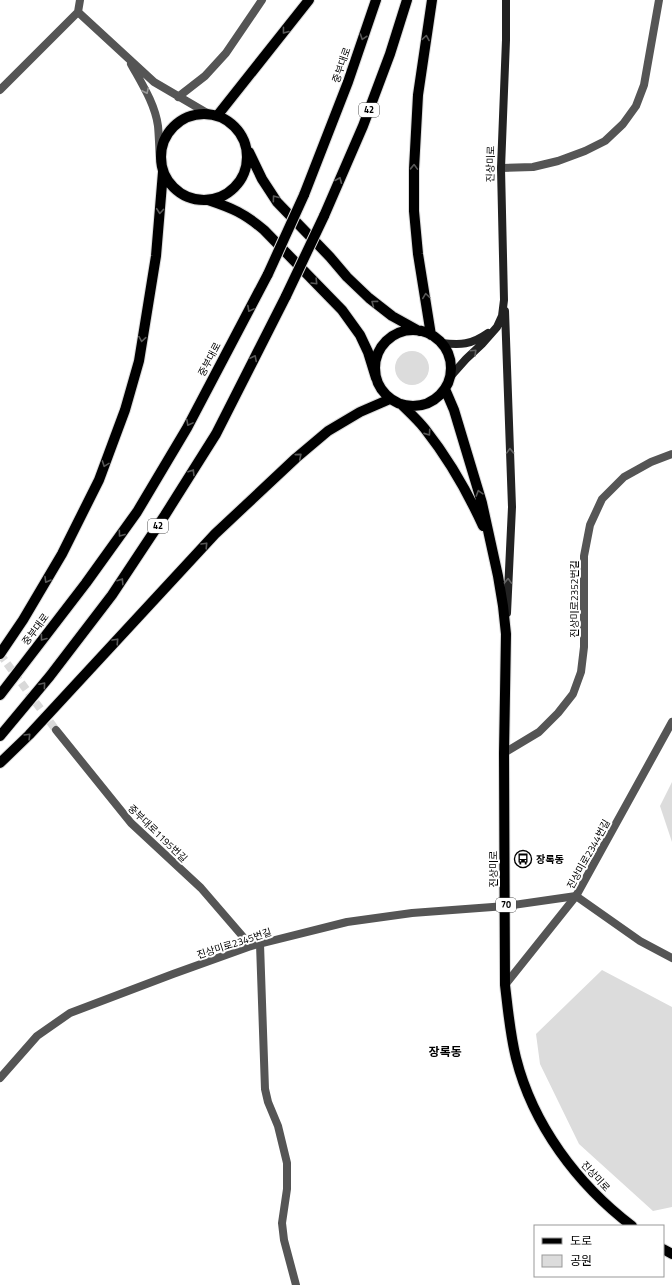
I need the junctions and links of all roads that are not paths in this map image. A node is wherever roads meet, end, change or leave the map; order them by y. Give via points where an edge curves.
1 (80, 0) edge
2 (262, 0) edge
3 (309, 0) edge
4 (376, 0) edge
5 (407, 0) edge
6 (432, 0) edge
7 (506, 0) edge
8 (660, 0) edge
9 (78, 12) junction
10 (126, 57) junction
11 (0, 90) edge
12 (178, 97) junction
13 (212, 114) junction
14 (247, 149) junction
15 (160, 157) junction
16 (501, 168) junction
17 (163, 172) junction
18 (208, 200) junction
19 (504, 300) junction
20 (497, 327) junction
21 (419, 331) junction
22 (432, 335) junction
23 (441, 343) junction
24 (376, 378) junction
25 (450, 378) junction
26 (445, 389) junction
27 (390, 399) junction
28 (401, 404) junction
29 (672, 454) edge
30 (491, 545) junction
31 (506, 634) junction
32 (0, 654) edge
33 (0, 694) edge
34 (672, 722) edge
35 (56, 730) tunnel mouth
36 (0, 736) edge
37 (504, 753) junction
38 (0, 763) edge
39 (576, 896) junction
40 (506, 906) junction
41 (260, 944) junction
42 (251, 946) junction
43 (672, 958) edge
44 (506, 985) junction
45 (0, 1078) edge
46 (631, 1225) edge
47 (296, 1285) edge

1 - 9 street
2 - 12 street via 226,53 204,76
3 -> 13 main road
4 -> 33 main road, 중부대로 / 42, bridge via 348,82 304,195 268,274 187,428 137,512
36 -> 5 main road, 42, bridge via 112,595 216,434 324,216 363,126
22 -> 6 main road via 418,254 414,211 418,95
7 - 16 street, 진상미로
8 - 16 street via 644,85 636,106 623,124 605,141 558,162 534,167
9 - 10 street
9 - 11 street
10 - 12 street via 154,82
10 -> 15 street via 154,109
12 - 13 street
13 - 14 main road via 234,124 242,135
13 - 15 main road via 193,114 180,120 169,130 162,143
14 - 18 main road via 248,163 243,177 234,188 222,196
21 -> 14 main road via 392,316 369,298 277,202
15 - 17 main road
16 - 19 street, 진상미로
17 - 18 main road via 180,194
17 -> 32 main road via 156,256 139,361 125,410 99,480 62,554
18 -> 24 main road via 251,218 342,310 360,335
19 - 20 street, 진상미로 via 502,316
31 -> 19 street via 512,508
20 - 23 street via 473,342 459,345
25 -> 20 street
21 - 22 main road
21 - 24 main road via 406,330 384,342 377,353 374,366
22 - 23 main road
23 - 25 main road via 448,353 451,365
24 - 27 main road via 381,390
25 - 26 main road
26 - 28 main road via 425,404
30 -> 26 main road via 482,503 454,410
27 - 28 main road
38 -> 27 main road via 215,534 290,463 328,431 360,412
28 -> 30 main road via 424,428 444,457 475,510
29 - 37 street, 진상미로2352번길 via 624,477 602,499 590,525 584,556 584,647 581,672 573,694 539,732
30 - 31 main road, 진상미로 / 70
31 - 37 main road, 진상미로 / 70
34 - 39 street, 진상미로2344번길
35 - 42 street, 중부대로1195번길 via 131,823 201,888
37 - 40 main road, 진상미로 / 70
39 - 40 street, 진상미로2345번길
39 - 43 street via 640,941
39 - 44 street, 진상미로2344번길
40 - 41 street, 진상미로2345번길 via 412,913 347,922
40 - 44 main road, 진상미로 / 70
41 - 42 street, 진상미로2345번길
41 - 47 street via 265,1089 287,1162 287,1189 282,1223
42 - 45 street, 진상미로2345번길 via 70,1013 37,1036
44 - 46 main road, 진상미로 / 70 via 509,1023 516,1058 526,1090 544,1127 566,1161 591,1191

